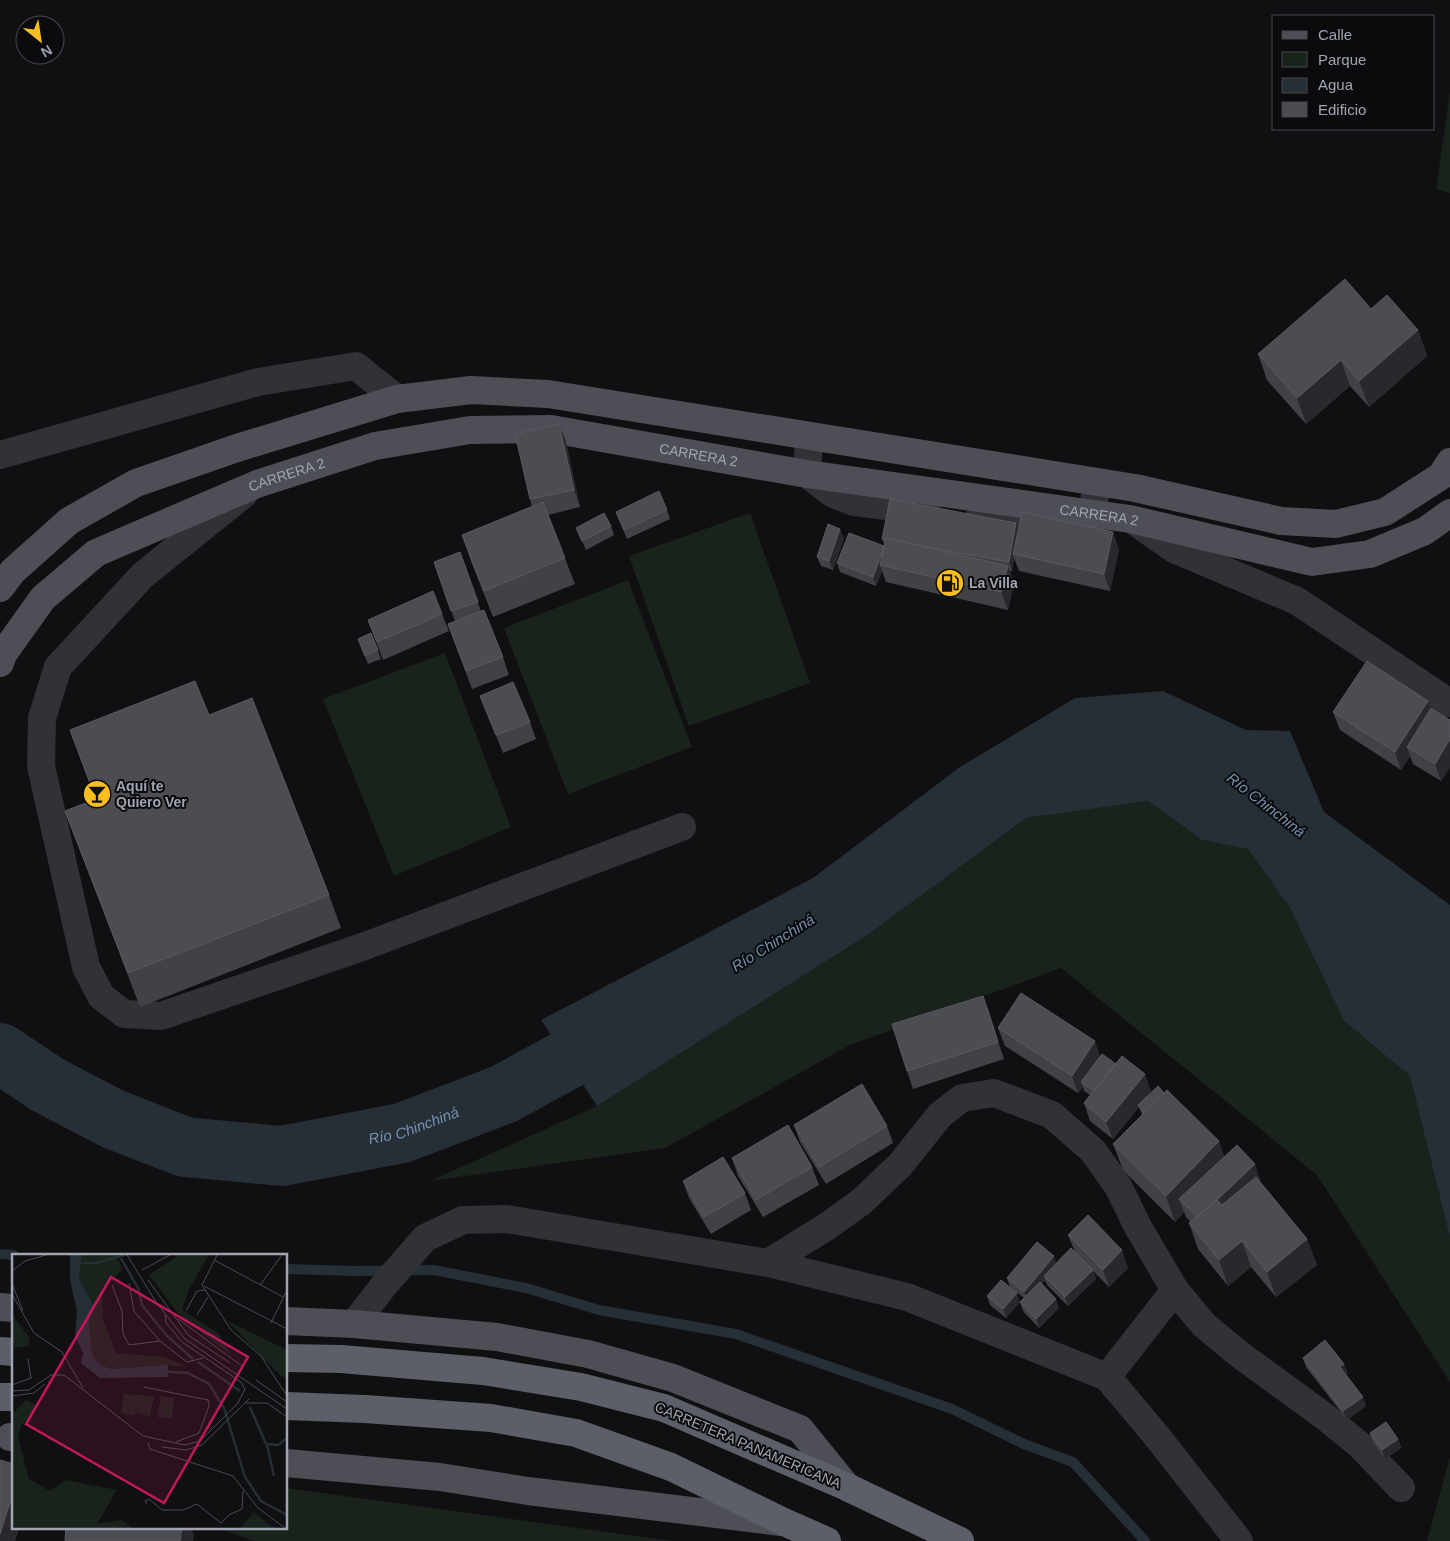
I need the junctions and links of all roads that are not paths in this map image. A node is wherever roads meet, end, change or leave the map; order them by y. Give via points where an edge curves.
1 (398, 399) junction
2 (809, 436) junction
3 (0, 455) edge
4 (1450, 462) edge
5 (807, 474) junction
6 (1096, 482) junction
7 (257, 484) junction
8 (1450, 513) edge
9 (1093, 514) junction
10 (1130, 518) junction
11 (0, 588) edge
12 (0, 663) edge
13 (1450, 703) edge
14 (682, 827) dead end
15 (768, 1263) junction
16 (1175, 1290) junction
17 (288, 1321) edge
18 (354, 1324) junction
19 (288, 1358) edge
20 (1107, 1377) junction
21 (288, 1406) edge
22 (288, 1463) edge
23 (847, 1487) junction
24 (1401, 1488) dead end
25 (784, 1522) junction
26 (827, 1541) edge
27 (960, 1541) edge
28 (1239, 1541) edge

1 - 2 main road via 471,390 548,394
1 - 3 street via 356,366 258,382
1 - 11 main road via 136,483 68,521 13,571
2 - 5 street
2 - 6 main road
4 - 6 main road via 1441,476 1385,512 1336,524 1281,521
5 - 7 main road, CARRERA 2 via 552,429 470,430 375,446
5 - 9 main road, CARRERA 2
6 - 9 street
7 - 12 main road, CARRERA 2 via 96,553 43,598
7 - 14 street via 143,575 58,668 42,718 41,766 86,967 101,996 124,1014 161,1016 365,946
8 - 10 main road, CARRERA 2 via 1425,532 1370,554 1312,562
9 - 10 main road, CARRERA 2
10 - 13 street via 1174,549 1297,601
15 - 16 street via 861,1202 900,1165 940,1115 962,1098 994,1093 1052,1115 1093,1151 1118,1186
15 - 18 street via 507,1218 463,1220 425,1238
15 - 20 street via 906,1297
16 - 20 street
16 - 24 street via 1204,1325 1361,1446
17 - 18 main road
18 - 23 main road via 497,1337 588,1354 673,1378 800,1429
19 - 23 highway, CARRETERA PANAMERICANA via 341,1359 483,1371 581,1387 664,1408
20 - 28 street
21 - 25 highway via 491,1418 576,1433 670,1467
22 - 25 main road via 440,1477
23 - 27 highway, CARRETERA PANAMERICANA
25 - 26 highway

